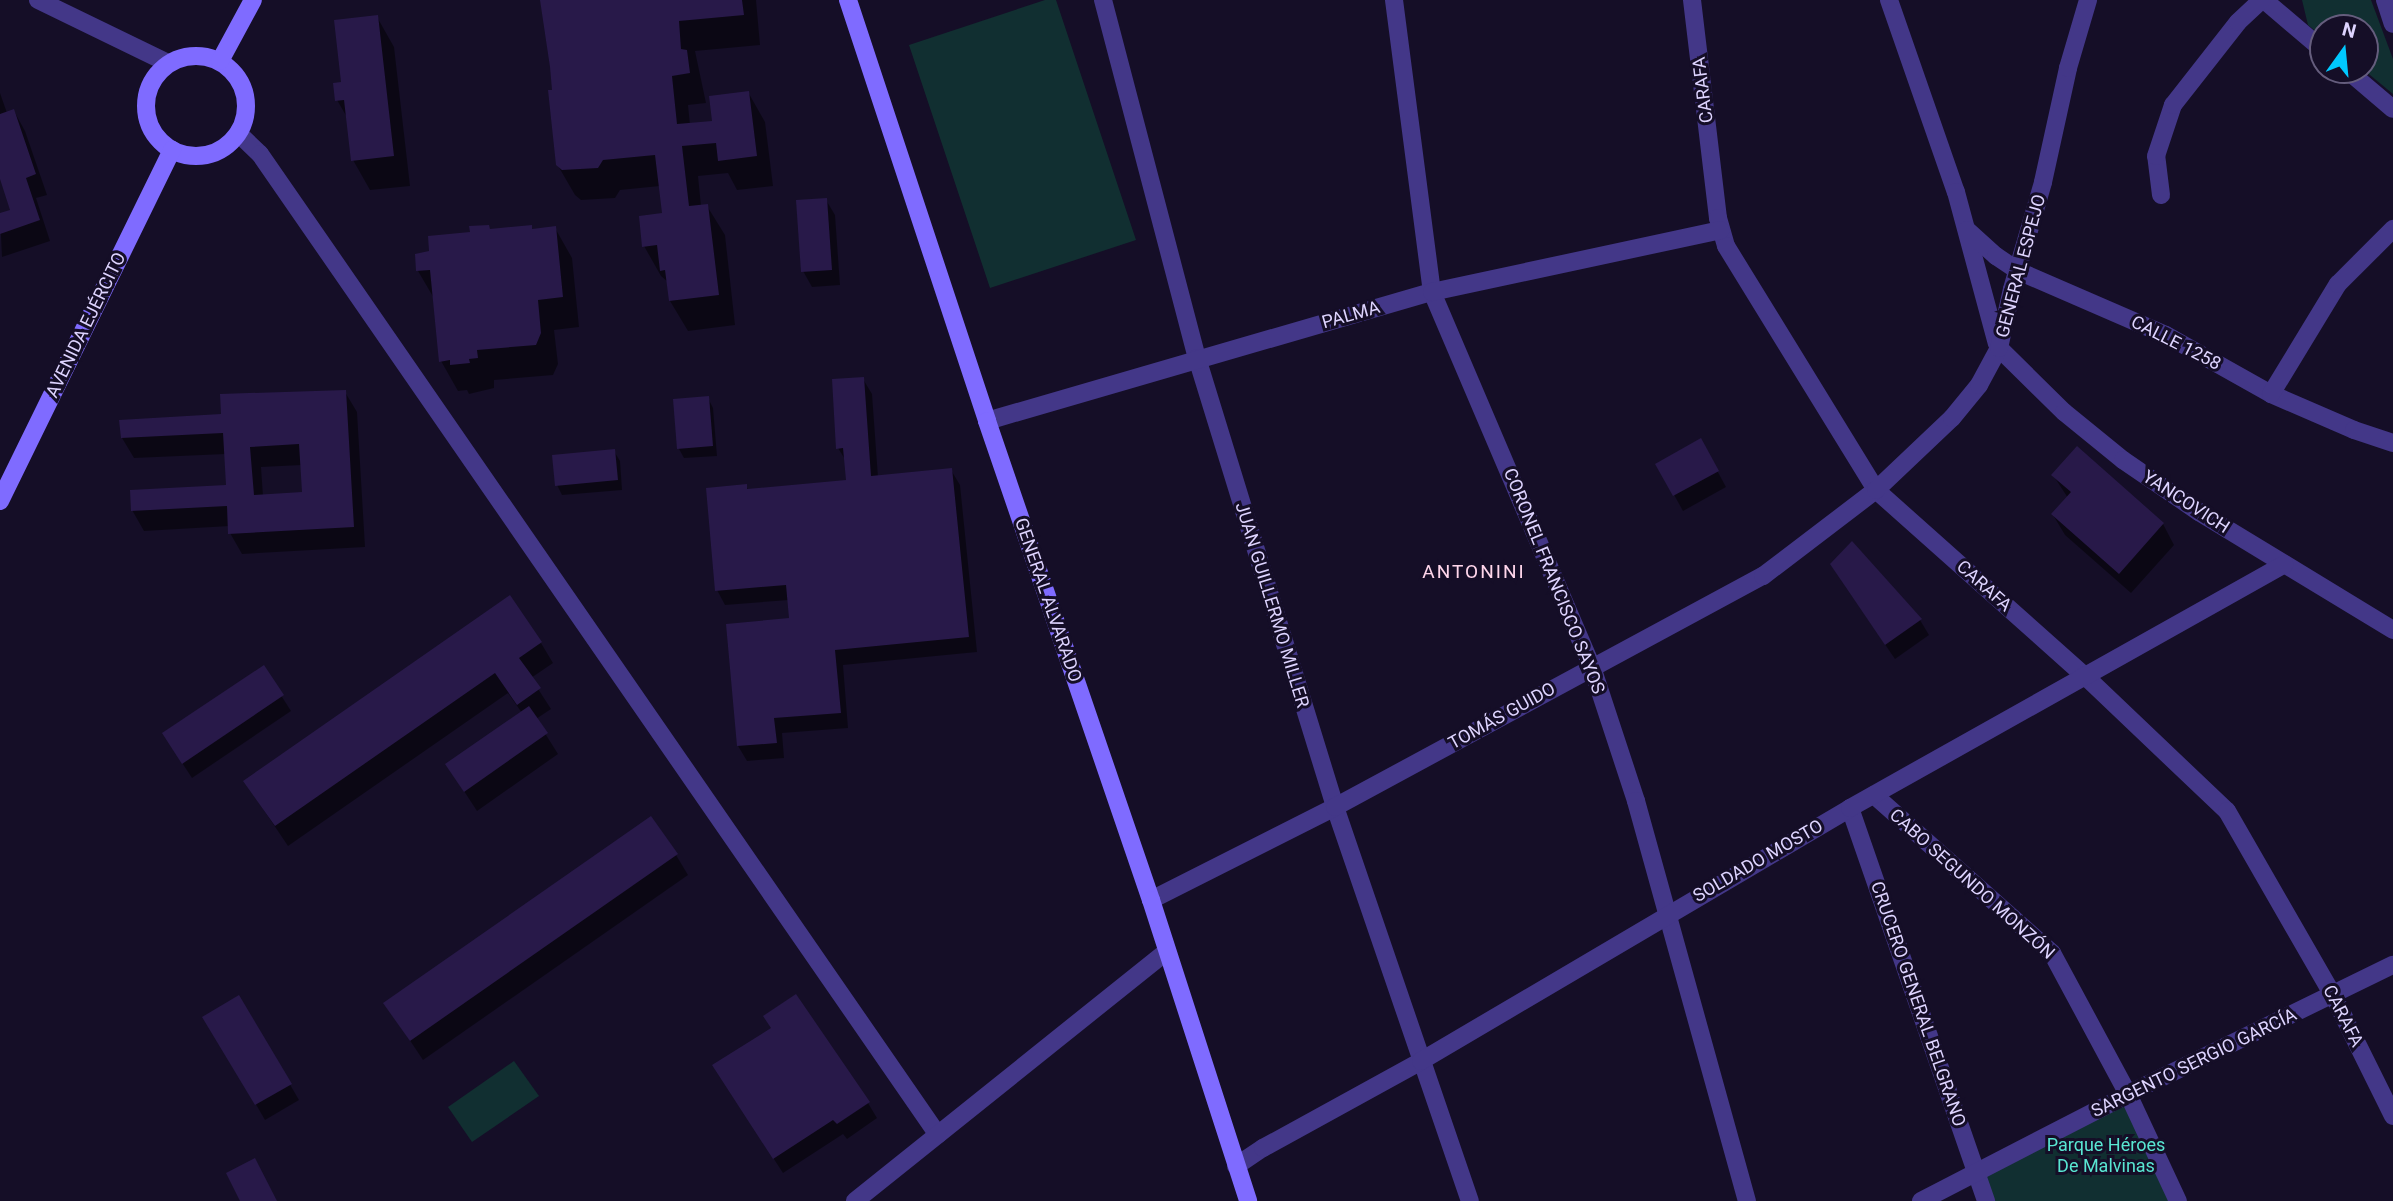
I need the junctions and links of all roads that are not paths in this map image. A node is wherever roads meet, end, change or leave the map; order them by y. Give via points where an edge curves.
1 (38, 0) edge
2 (253, 0) edge
3 (848, 0) edge
4 (1103, 0) edge
5 (1394, 0) edge
6 (1692, 0) edge
7 (1889, 0) edge
8 (2088, 0) edge
9 (2263, 0) edge
10 (2385, 0) edge
11 (2393, 24) edge
12 (2309, 38) edge
13 (219, 61) junction
14 (168, 63) junction
15 (2364, 84) edge
16 (2393, 109) edge
17 (238, 133) junction
18 (172, 150) junction
19 (2161, 195) dead end
20 (2393, 229) edge
21 (1720, 230) junction
22 (1967, 230) junction
23 (2018, 271) junction
24 (1432, 292) junction
25 (1999, 348) junction
26 (1197, 358) junction
27 (2271, 394) junction
28 (987, 421) junction
29 (2393, 443) edge
30 (1876, 490) junction
31 (0, 501) edge
32 (2284, 564) junction
33 (2393, 630) edge
34 (1592, 667) junction
35 (2084, 675) junction
36 (1874, 795) junction
37 (1335, 807) junction
38 (1850, 808) junction
39 (1150, 900) junction
40 (1668, 912) junction
41 (1166, 952) junction
42 (2393, 965) edge
43 (2333, 995) junction
44 (1421, 1061) junction
45 (2128, 1094) junction
46 (2393, 1116) edge
47 (938, 1135) junction
48 (1236, 1166) junction
49 (1977, 1172) junction
50 (855, 1201) edge
51 (1248, 1201) edge
52 (1470, 1201) edge
53 (1747, 1201) edge
54 (1921, 1201) edge
55 (1986, 1201) edge
56 (2178, 1201) edge

1 - 14 street
2 - 13 street
3 - 28 street, GENERAL ALVARADO
4 - 26 street, JUAN GUILLERMO MILLER
5 - 24 street, CORONEL FRANCISCO SAYOS
6 - 21 street, CARAFA
7 - 22 street
8 - 23 street, GENERAL ESPEJO
9 - 12 street
9 - 19 street via 2238,22 2173,106 2156,156
10 - 11 street
13 - 14 street via 194,55
13 - 17 street via 233,71 244,93 245,118
14 - 18 street via 155,75 145,108 149,125
15 - 16 street
17 - 18 street via 216,152 201,156
17 - 47 street via 260,154
18 - 31 street, AVENIDA EJÉRCITO
20 - 27 street via 2338,284
21 - 24 street, PALMA
21 - 30 street, CARAFA
22 - 23 street, CALLE 1258
22 - 25 street
23 - 25 street, GENERAL ESPEJO
23 - 27 street, CALLE 1258 via 2165,335
24 - 26 street, PALMA
24 - 34 street, CORONEL FRANCISCO SAYOS
25 - 30 street, GENERAL ESPEJO via 1979,385 1952,418
25 - 32 street, YANCOVICH via 2064,412 2123,460
26 - 28 street, PALMA
26 - 37 street, JUAN GUILLERMO MILLER
27 - 29 street, CALLE 1258
28 - 39 street, GENERAL ALVARADO
30 - 34 street, TOMÁS GUIDO via 1763,576
30 - 35 street, CARAFA
32 - 33 street, YANCOVICH
32 - 35 street, SOLDADO MOSTO
34 - 37 street, TOMÁS GUIDO
34 - 40 street, CORONEL FRANCISCO SAYOS
35 - 36 street, SOLDADO MOSTO
35 - 43 street, CARAFA via 2227,811
36 - 38 street, SOLDADO MOSTO
36 - 45 street, CABO SEGUNDO MONZÓN via 2052,953
37 - 39 street, TOMÁS GUIDO
37 - 44 street, JUAN GUILLERMO MILLER
38 - 40 street, SOLDADO MOSTO
38 - 49 street, CRUCERO GENERAL BELGRANO
39 - 41 street, GENERAL ALVARADO
40 - 44 street, SOLDADO MOSTO
40 - 53 street, CORONEL FRANCISCO SAYOS
41 - 47 street
41 - 48 street, GENERAL ALVARADO
42 - 43 street, SARGENTO SERGIO GARCÍA
43 - 45 street, SARGENTO SERGIO GARCÍA
43 - 46 street, CARAFA
44 - 48 street, SOLDADO MOSTO
44 - 52 street, JUAN GUILLERMO MILLER
45 - 49 street, SARGENTO SERGIO GARCÍA
45 - 56 street, CABO SEGUNDO MONZÓN
47 - 50 street
48 - 51 street, GENERAL ALVARADO
49 - 54 street, SARGENTO SERGIO GARCÍA
49 - 55 street, CRUCERO GENERAL BELGRANO

